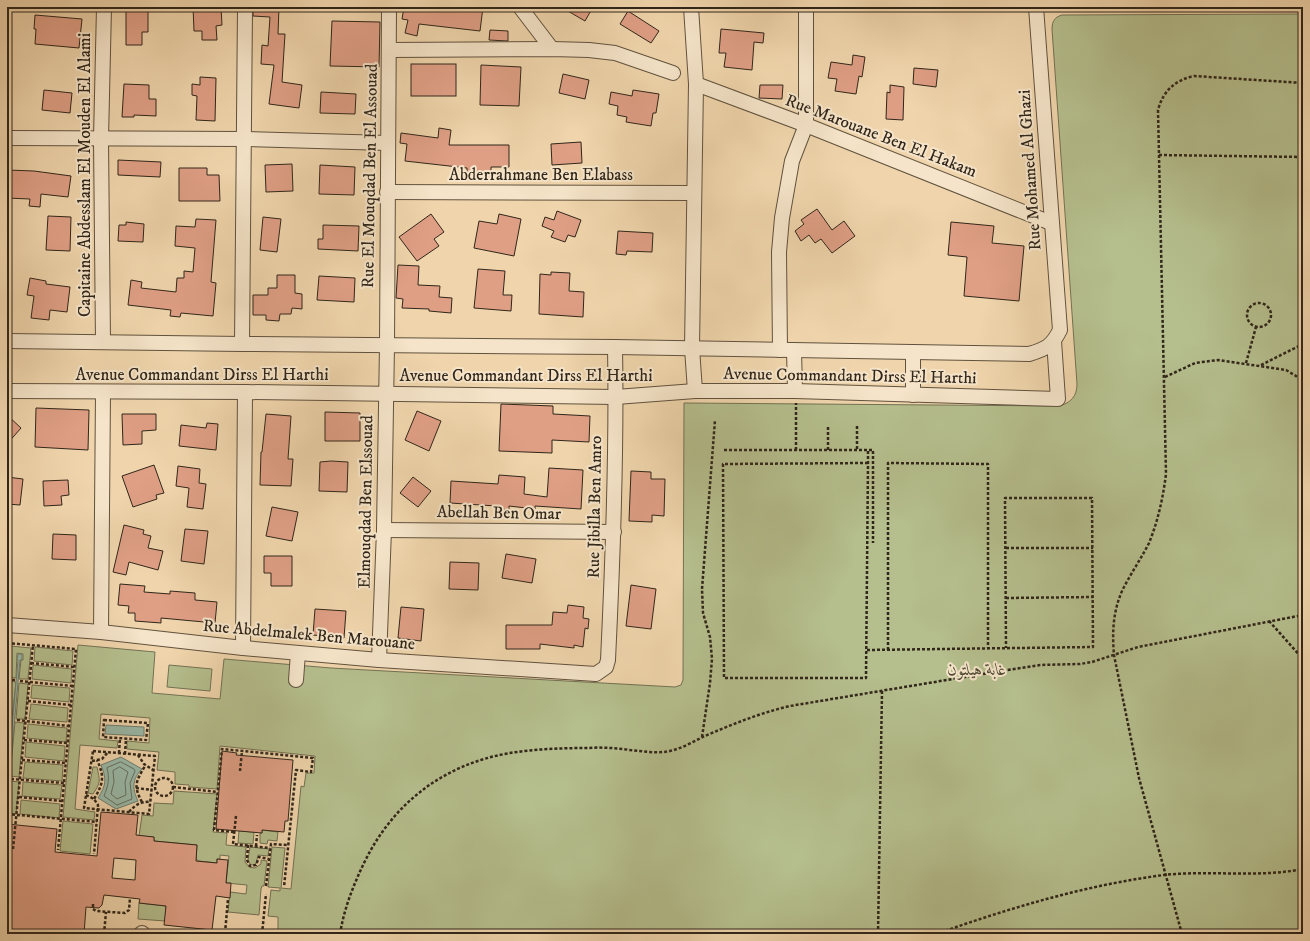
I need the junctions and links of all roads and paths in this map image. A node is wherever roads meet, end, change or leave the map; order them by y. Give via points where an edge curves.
1 (104, 7) edge
2 (245, 7) edge
3 (389, 7) edge
4 (520, 7) edge
5 (691, 7) edge
6 (806, 7) edge
7 (1036, 7) edge
8 (552, 49) junction
9 (389, 50) junction
10 (673, 73) dead end
11 (1303, 83) edge
12 (696, 84) junction
13 (806, 125) junction
14 (7, 138) edge
15 (101, 139) junction
16 (245, 140) junction
17 (388, 143) junction
18 (1159, 155) junction
19 (1303, 157) edge
20 (387, 192) junction
21 (694, 193) junction
22 (1052, 223) junction
23 (1256, 326) junction
24 (1057, 335) junction
25 (7, 341) edge
26 (103, 342) junction
27 (242, 344) junction
28 (1303, 344) edge
29 (387, 346) junction
30 (615, 347) junction
31 (692, 348) junction
32 (780, 350) junction
33 (794, 350) junction
34 (914, 352) junction
35 (1246, 363) junction
36 (1261, 365) junction
37 (1165, 377) junction
38 (1303, 383) edge
39 (7, 391) edge
40 (695, 391) junction
41 (796, 391) junction
42 (103, 392) junction
43 (245, 392) junction
44 (386, 395) junction
45 (913, 395) junction
46 (616, 397) junction
47 (715, 420) dead end
48 (828, 425) dead end
49 (857, 426) dead end
50 (724, 450) dead end
51 (796, 450) junction
52 (828, 450) junction
53 (857, 450) junction
54 (868, 450) junction
55 (868, 463) junction
56 (384, 530) junction
57 (614, 532) junction
58 (873, 543) dead end
59 (1006, 548) junction
60 (1093, 548) junction
61 (1006, 598) junction
62 (1093, 598) junction
63 (1303, 615) edge
64 (1269, 621) junction
65 (7, 625) edge
66 (101, 632) junction
67 (7, 643) edge
68 (33, 645) junction
69 (243, 648) junction
70 (988, 648) junction
71 (1006, 648) junction
72 (7, 650) edge
73 (867, 650) junction
74 (888, 650) junction
75 (298, 653) junction
76 (1114, 655) junction
77 (1303, 659) edge
78 (379, 660) junction
79 (31, 663) junction
80 (74, 667) junction
81 (606, 667) joint
82 (7, 680) edge
83 (15, 680) dead end
84 (20, 680) dead end
85 (296, 680) dead end
86 (29, 682) junction
87 (72, 686) junction
88 (882, 691) junction
89 (28, 701) junction
90 (71, 705) junction
91 (7, 720) edge
92 (12, 720) dead end
93 (16, 720) dead end
94 (26, 721) junction
95 (69, 726) junction
96 (120, 738) junction
97 (702, 738) junction
98 (126, 739) junction
99 (24, 740) junction
100 (67, 743) junction
101 (242, 751) junction
102 (108, 752) junction
103 (119, 753) junction
104 (125, 754) junction
105 (138, 755) junction
106 (22, 760) junction
107 (97, 760) junction
108 (92, 761) junction
109 (66, 763) junction
110 (145, 766) junction
111 (154, 770) junction
112 (240, 771) dead end
113 (12, 779) dead end
114 (21, 780) junction
115 (64, 783) junction
116 (173, 787) junction
117 (136, 788) junction
118 (153, 788) junction
119 (218, 792) junction
120 (86, 795) junction
121 (19, 797) junction
122 (94, 799) junction
123 (62, 801) junction
124 (142, 802) junction
125 (150, 802) junction
126 (98, 809) junction
127 (130, 812) junction
128 (7, 814) edge
129 (17, 815) junction
130 (236, 816) dead end
131 (61, 819) junction
132 (97, 822) junction
133 (234, 832) junction
134 (257, 835) dead end
135 (248, 845) junction
136 (288, 845) junction
137 (256, 846) junction
138 (270, 848) junction
139 (13, 849) dead end
140 (58, 850) dead end
141 (94, 854) dead end
142 (269, 858) junction
143 (1303, 868) edge
144 (1166, 875) junction
145 (266, 886) dead end
146 (284, 887) dead end
147 (266, 894) dead end
148 (130, 898) dead end
149 (228, 899) dead end
150 (93, 904) dead end
151 (106, 912) junction
152 (225, 933) edge
153 (104, 934) edge
154 (262, 934) edge
155 (340, 934) edge
156 (878, 934) edge
157 (936, 934) edge
158 (1182, 934) edge

1 - 15 street, Capitaine Abdesslam El Mouden El Alami
2 - 16 street
3 - 9 street, Rue El Mouqdad Ben El Assouad
4 - 8 street
5 - 12 street
6 - 13 street
7 - 22 street, Rue Mohamed Al Ghazi
8 - 9 street
8 - 10 street via 615,53
9 - 17 street, Rue El Mouqdad Ben El Assouad
11 - 18 path via 1186,77 1168,90 1160,103
12 - 13 street, Rue Marouane Ben El Hakam
12 - 21 street
13 - 22 street, Rue Marouane Ben El Hakam
13 - 32 street via 792,161 782,218 779,252
14 - 15 street
15 - 16 street
15 - 26 street, Capitaine Abdesslam El Mouden El Alami
16 - 17 street
16 - 27 street
17 - 20 street, Rue El Mouqdad Ben El Assouad
18 - 19 path
18 - 37 path
20 - 21 street, Abderrahmane Ben Elabass
20 - 29 street, Rue El Mouqdad Ben El Assouad
21 - 31 street
22 - 24 street, Rue Mohamed Al Ghazi
23 - 23 path via 1262,327 1270,320 1270,310 1262,303 1252,305 1248,309 1248,320
23 - 35 path
24 - 34 street via 1044,350 1029,354
24 - 45 street, Avenue Commandant Dirss El Harthi via 1058,399
25 - 26 street
26 - 27 street
27 - 29 street
28 - 36 path
29 - 30 street
29 - 44 street, Elmouqdad Ben Elssouad
30 - 31 street
30 - 46 street, Rue Jibilla Ben Amro
31 - 32 street
31 - 40 street
32 - 33 street
33 - 34 street
33 - 41 street
34 - 45 street
35 - 36 path
35 - 37 path via 1206,361
36 - 38 path via 1292,372
37 - 76 path via 1164,491 1149,542 1118,601 1113,628
39 - 42 street, Avenue Commandant Dirss El Harthi
40 - 41 street, Avenue Commandant Dirss El Harthi
40 - 46 street, Avenue Commandant Dirss El Harthi
41 - 45 street, Avenue Commandant Dirss El Harthi
41 - 51 path
42 - 43 street, Avenue Commandant Dirss El Harthi
42 - 66 street
43 - 44 street, Avenue Commandant Dirss El Harthi
43 - 69 street
44 - 46 street, Avenue Commandant Dirss El Harthi
44 - 56 street, Elmouqdad Ben Elssouad
46 - 57 street, Rue Jibilla Ben Amro
47 - 97 path via 702,589 703,613 712,648 712,671
48 - 52 path
49 - 53 path
50 - 51 path
51 - 52 path
52 - 53 path
53 - 54 path
54 - 55 path
54 - 58 path via 872,450
55 - 73 path
55 - 73 path via 723,464 724,678 866,678
56 - 57 street, Abellah Ben Omar
56 - 78 street, Elmouqdad Ben Elssouad
57 - 81 street, Rue Jibilla Ben Amro
59 - 60 path
59 - 60 path via 1005,498 1092,498
59 - 61 path
60 - 62 path
61 - 62 path
61 - 71 path
62 - 71 path via 1093,648
63 - 64 path
64 - 76 path via 1138,647
64 - 77 path
65 - 66 street, Rue Abdelmalek Ben Marouane
66 - 69 street, Rue Abdelmalek Ben Marouane
67 - 68 path
67 - 72 path
68 - 79 path
68 - 80 path via 76,649
69 - 75 street, Rue Abdelmalek Ben Marouane
70 - 71 path
70 - 74 path
70 - 74 path via 988,464 888,463
73 - 74 path
75 - 78 street, Rue Abdelmalek Ben Marouane
75 - 85 street
76 - 88 path via 1080,664 1040,665
76 - 144 path via 1139,778
78 - 81 street, Rue Abdelmalek Ben Marouane via 596,674
79 - 80 path
79 - 86 path
80 - 87 path
82 - 83 path
84 - 86 path
86 - 87 path
86 - 89 path
87 - 90 path
88 - 97 path via 771,710
88 - 156 path
89 - 90 path
89 - 94 path
90 - 95 path
91 - 92 path
93 - 94 path
94 - 95 path
94 - 99 path
95 - 100 path
96 - 98 path
96 - 98 path via 103,737 104,720 148,723 146,740
96 - 103 path
97 - 155 path via 663,752 589,748 509,753 477,761 444,775 412,798 382,832 353,886
98 - 104 path
99 - 100 path
99 - 106 path
100 - 109 path
101 - 112 path
101 - 119 path via 222,749
101 - 136 path via 313,758 311,772 296,770
102 - 103 path
102 - 107 path via 102,759
102 - 108 path via 93,751
103 - 104 path
104 - 105 path
105 - 110 path
105 - 111 path via 155,756
106 - 109 path
106 - 114 path
107 - 108 path
107 - 122 path via 103,778 101,788
108 - 120 path
109 - 115 path
110 - 111 path
110 - 117 path via 137,780
111 - 118 path
113 - 114 path
114 - 115 path
114 - 121 path
115 - 123 path
116 - 118 path via 170,793 164,795
116 - 118 path via 171,781 165,778 158,780
116 - 119 path
117 - 118 path
117 - 124 path
118 - 125 path
119 - 133 path via 214,830
120 - 122 path
120 - 126 path via 84,808
121 - 123 path
121 - 129 path
122 - 126 path
123 - 131 path
124 - 125 path
124 - 127 path
125 - 127 path via 149,814
126 - 127 path
126 - 132 path
128 - 129 path
129 - 131 path
129 - 139 path
130 - 133 path
131 - 132 path
131 - 140 path
132 - 141 path
133 - 135 path via 233,844
134 - 137 path
135 - 137 path
135 - 142 path via 246,860 250,866 256,865 259,857
136 - 138 path via 270,844
136 - 146 path
137 - 138 path
138 - 142 path
142 - 145 path
143 - 144 path via 1274,873
144 - 157 path via 1078,891 1007,910
144 - 158 path
147 - 154 path
148 - 151 path via 129,910 126,913
149 - 152 path
150 - 151 path via 94,910
151 - 153 path

